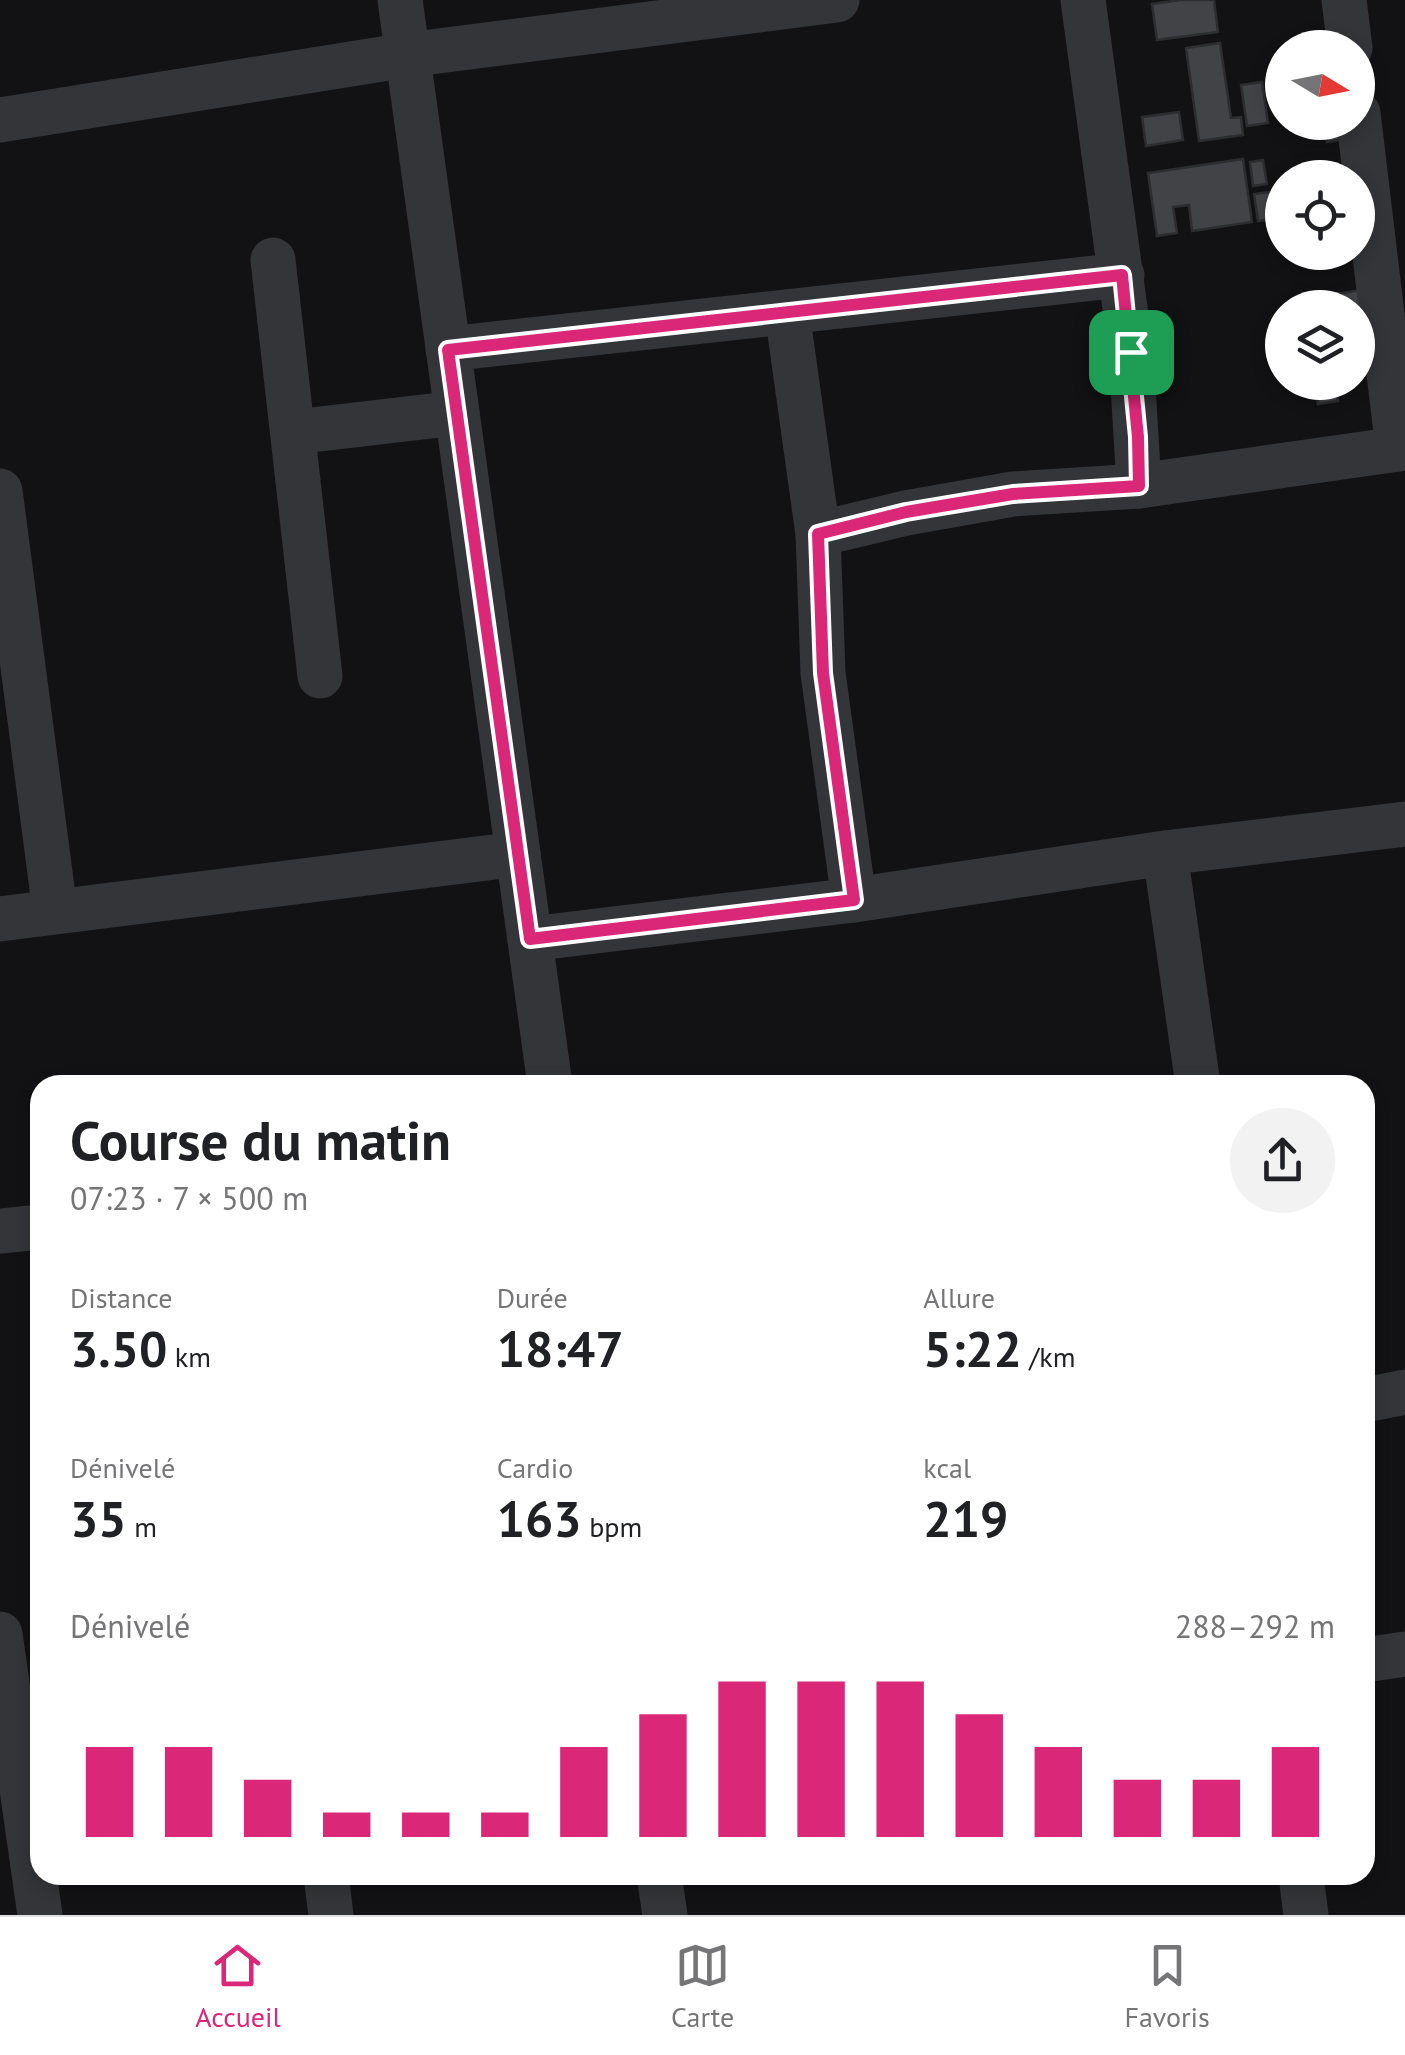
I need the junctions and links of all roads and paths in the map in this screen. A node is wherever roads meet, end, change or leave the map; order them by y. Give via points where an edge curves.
1 (400, 0) edge
2 (836, 0) edge
3 (1083, 0) edge
4 (1344, 0) edge
5 (1348, 30) edge
6 (408, 55) junction
7 (0, 120) edge
8 (1362, 140) edge
9 (273, 260) dead end
10 (1122, 275) junction
11 (787, 312) junction
12 (448, 350) junction
13 (457, 413) junction
14 (294, 432) junction
15 (1402, 449) edge
16 (1139, 486) junction
17 (0, 491) edge
18 (818, 534) junction
19 (320, 676) dead end
20 (1405, 824) edge
21 (518, 854) junction
22 (1166, 854) junction
23 (854, 900) junction
24 (55, 911) junction
25 (0, 918) edge
26 (530, 939) junction
27 (549, 1075) edge
28 (1197, 1075) edge
29 (30, 1228) edge
30 (0, 1231) edge
31 (1405, 1392) edge
32 (1375, 1398) edge
33 (0, 1634) edge
34 (1405, 1654) edge
35 (1375, 1658) edge
36 (23, 1849) edge
37 (30, 1876) edge
38 (32, 1885) edge
39 (327, 1885) edge
40 (660, 1885) edge
41 (1303, 1885) edge
42 (40, 1915) edge
43 (331, 1915) edge
44 (664, 1915) edge
45 (1306, 1915) edge

1 - 6 street
2 - 6 street
3 - 10 street
4 - 5 street
6 - 7 street
6 - 12 street
8 - 15 street
9 - 14 street
10 - 11 street
10 - 16 street
11 - 12 street
11 - 18 street
12 - 13 street
13 - 14 street
13 - 21 street
14 - 19 street
15 - 16 street
16 - 18 street via 1013,494
17 - 24 street
18 - 23 street via 823,673
20 - 22 street
21 - 24 street
21 - 26 street
22 - 23 street
22 - 28 street
23 - 26 street
24 - 25 street
26 - 27 street
29 - 30 street
31 - 32 street
33 - 36 street
34 - 35 street
36 - 37 street
38 - 42 street
39 - 43 street
40 - 44 street
41 - 45 street

